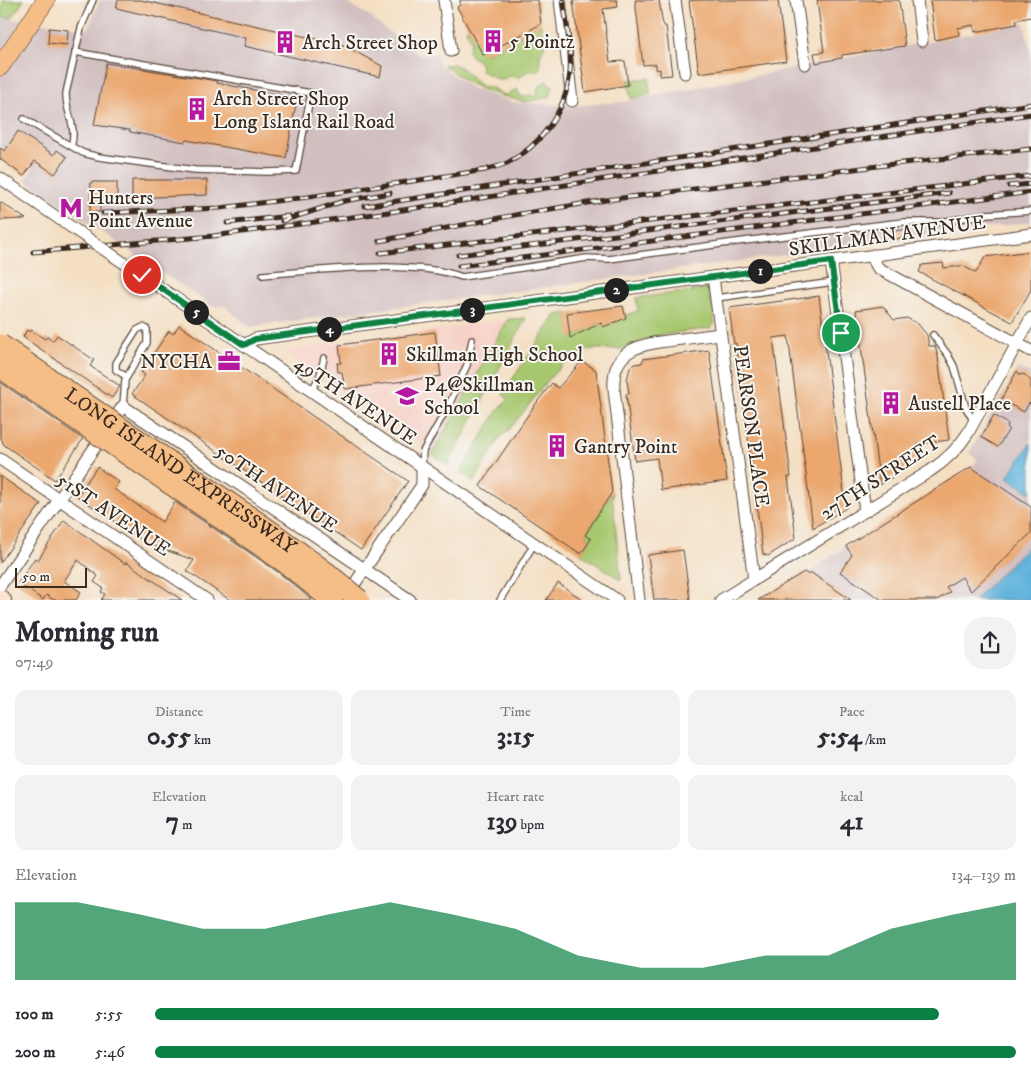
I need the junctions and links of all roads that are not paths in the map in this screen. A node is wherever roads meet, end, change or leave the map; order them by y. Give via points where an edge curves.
1 (46, 0) edge
2 (93, 0) edge
3 (444, 0) edge
4 (560, 0) edge
5 (675, 0) edge
6 (796, 0) edge
7 (917, 0) edge
8 (922, 41) dead end
9 (450, 51) dead end
10 (75, 52) junction
11 (804, 64) dead end
12 (0, 68) edge
13 (685, 73) dead end
14 (572, 101) dead end
15 (24, 119) dead end
16 (71, 146) junction
17 (0, 178) edge
18 (1031, 211) edge
19 (1031, 234) edge
20 (873, 256) junction
21 (831, 261) junction
22 (262, 275) dead end
23 (713, 277) junction
24 (834, 282) junction
25 (716, 298) junction
26 (1031, 318) edge
27 (720, 334) junction
28 (933, 336) dead end
29 (472, 340) dead end
30 (1017, 344) junction
31 (0, 345) edge
32 (244, 345) junction
33 (1031, 352) edge
34 (324, 358) dead end
35 (0, 367) edge
36 (127, 377) junction
37 (311, 392) junction
38 (123, 406) junction
39 (974, 422) junction
40 (0, 459) edge
41 (422, 467) junction
42 (59, 499) junction
43 (864, 511) junction
44 (534, 544) junction
45 (364, 569) junction
46 (754, 580) junction
47 (0, 586) edge
48 (0, 598) edge
49 (3, 600) edge
50 (207, 600) edge
51 (332, 600) edge
52 (344, 600) edge
53 (359, 600) edge
54 (410, 600) edge
55 (500, 600) edge
56 (617, 600) edge
57 (639, 600) edge
58 (721, 600) edge

1 - 12 main road
2 - 10 lane
3 - 9 street
4 - 14 street
5 - 13 street
6 - 11 street
7 - 8 street
10 - 16 lane via 66,100 73,127
10 - 16 lane via 311,93 296,171 176,169 93,156
15 - 16 lane
17 - 32 street, 49TH AVENUE, bridge
18 - 22 lane via 941,222 903,222 608,259 587,258 462,277 445,271 394,267 349,267
19 - 20 street, SKILLMAN AVENUE
20 - 21 street, SKILLMAN AVENUE
20 - 30 street via 878,268
21 - 23 street, SKILLMAN AVENUE
21 - 24 street
23 - 25 street, PEARSON PLACE
23 - 32 street, SKILLMAN AVENUE via 255,339
24 - 25 lane
24 - 43 street
25 - 27 street, PEARSON PLACE
26 - 30 street, 27TH STREET
27 - 46 street, PEARSON PLACE
27 - 57 street via 632,349 615,370 614,389
28 - 39 lane via 954,366 966,408
29 - 41 lane via 467,365 423,452
30 - 33 street
30 - 39 street, 27TH STREET
31 - 53 highway, LONG ISLAND EXPRESSWAY, bridge via 274,534
32 - 37 street, 49TH AVENUE
34 - 37 lane
35 - 51 highway, LONG ISLAND EXPRESSWAY, bridge via 265,548
36 - 36 lane via 147,343 147,329 144,327 137,330 116,363 116,370
36 - 38 lane
37 - 41 street, 49TH AVENUE
38 - 42 street
38 - 45 street, 50TH AVENUE
39 - 43 street, 27TH STREET via 960,445 941,463
40 - 42 street, 51ST AVENUE
41 - 44 street, 49TH AVENUE
41 - 45 street via 422,485
42 - 47 street
42 - 50 street, 51ST AVENUE
43 - 46 street, 27TH STREET
44 - 55 lane
44 - 56 street, 49TH AVENUE
45 - 52 street
45 - 54 street, 50TH AVENUE
46 - 58 street, 27TH STREET
48 - 49 main road

